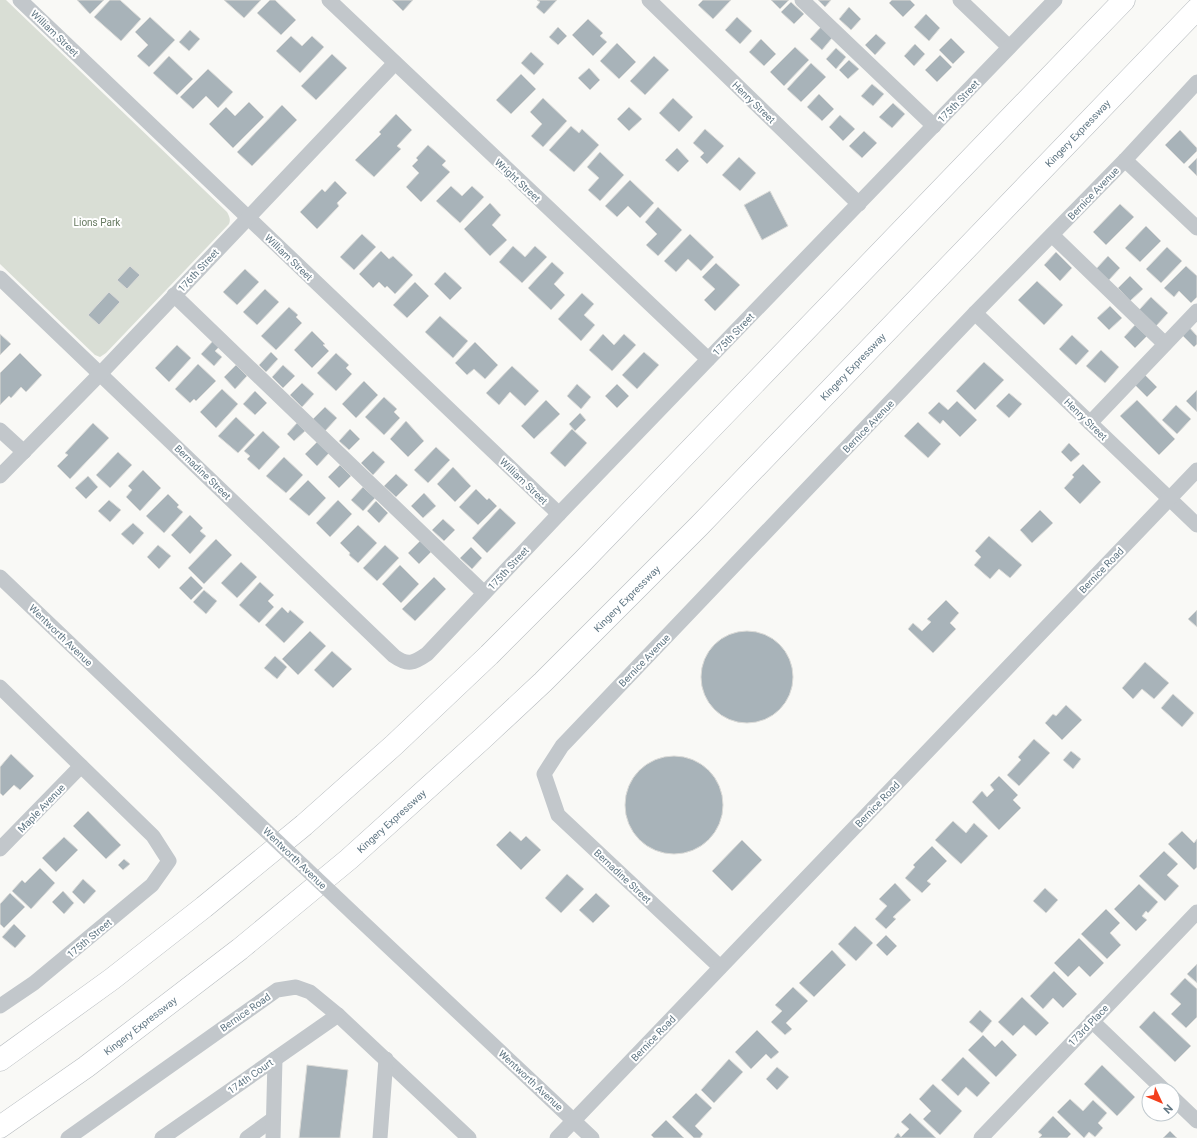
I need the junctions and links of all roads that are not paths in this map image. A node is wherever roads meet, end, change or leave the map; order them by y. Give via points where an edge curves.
1 (20, 0) edge
2 (329, 0) edge
3 (649, 0) edge
4 (802, 0) edge
5 (960, 0) edge
6 (1055, 0) edge
7 (1124, 0) edge
8 (1197, 9) edge
9 (1009, 47) junction
10 (395, 63) junction
11 (1197, 82) edge
12 (934, 126) junction
13 (1125, 160) junction
14 (860, 204) junction
15 (247, 217) junction
16 (1197, 228) edge
17 (1052, 235) junction
18 (0, 278) edge
19 (174, 295) junction
20 (1197, 311) edge
21 (975, 314) junction
22 (1165, 344) junction
23 (708, 359) junction
24 (100, 374) junction
25 (1090, 423) junction
26 (0, 430) edge
27 (24, 452) junction
28 (1197, 470) edge
29 (0, 476) edge
30 (1170, 499) junction
31 (559, 514) junction
32 (1197, 525) edge
33 (0, 577) edge
34 (484, 593) junction
35 (408, 663) joint
36 (0, 687) edge
37 (81, 766) junction
38 (544, 774) joint
39 (0, 850) edge
40 (1197, 912) edge
41 (720, 967) junction
42 (0, 1006) edge
43 (338, 1015) junction
44 (1092, 1021) junction
45 (275, 1059) junction
46 (386, 1059) junction
47 (0, 1060) edge
48 (1156, 1082) edge
49 (1181, 1106) edge
50 (273, 1119) junction
51 (574, 1120) junction
52 (1197, 1121) edge
53 (0, 1127) edge
54 (68, 1138) edge
55 (162, 1138) edge
56 (247, 1138) edge
57 (273, 1138) edge
58 (380, 1138) edge
59 (469, 1138) edge
60 (557, 1138) edge
61 (592, 1138) edge
62 (980, 1138) edge

1 - 15 street, William Street
2 - 10 street, Wright Street
3 - 14 street, Henry Street
4 - 12 street
5 - 9 street
6 - 9 street, 175th Street
7 - 47 highway via 484,661 304,825 112,979
8 - 53 highway, Kingery Expressway via 699,526 543,682 360,850 240,950 86,1068
9 - 12 street, 175th Street
10 - 15 street, 176th Street
10 - 23 street, Wright Street
11 - 13 street, Bernice Avenue
12 - 14 street, 175th Street
13 - 16 street
13 - 17 street, Bernice Avenue
14 - 23 street, 175th Street
15 - 19 street, 176th Street
15 - 31 street, William Street
17 - 21 street, Bernice Avenue
17 - 22 street
18 - 24 street, Bernadine Street
19 - 24 street, 176th Street
19 - 34 street
20 - 22 street
21 - 25 street, Henry Street
21 - 38 street, Bernice Avenue via 562,746
22 - 25 street
23 - 31 street, 175th Street
24 - 27 street, 176th Street
24 - 35 street, Bernadine Street via 394,656
25 - 30 street, Henry Street
26 - 27 street
27 - 29 street, 176th Street
28 - 30 street, Bernice Road
30 - 32 street, Henry Street
30 - 41 street, Bernice Road
31 - 34 street, 175th Street
33 - 51 street, Wentworth Avenue, bridge
34 - 35 street, 175th Street via 427,654
36 - 37 street
37 - 39 street, Maple Avenue
37 - 42 street, 175th Street via 154,836 169,861 152,885 34,983
38 - 41 street, Bernadine Street via 558,815
40 - 44 street, 173rd Place
41 - 51 street, Bernice Road
43 - 45 street, 174th Court
43 - 46 street, Bernice Road
43 - 54 street, Bernice Road via 310,992 296,988 277,990
44 - 48 street
44 - 62 street, 173rd Place
45 - 50 street
45 - 55 street, 174th Court
46 - 58 street
46 - 59 street, Bernice Road
49 - 52 street
50 - 56 street
50 - 57 street
51 - 60 street, Bernice Road
51 - 61 street, Wentworth Avenue

